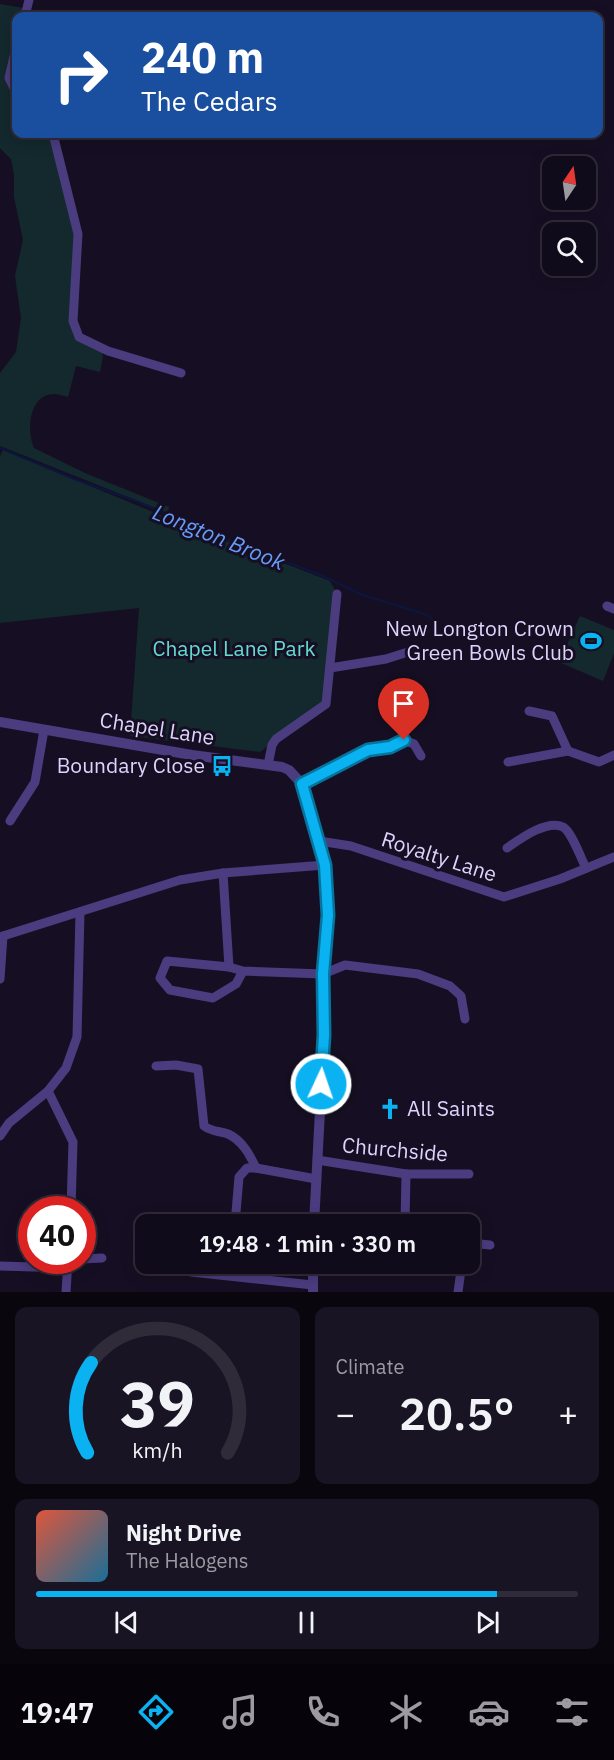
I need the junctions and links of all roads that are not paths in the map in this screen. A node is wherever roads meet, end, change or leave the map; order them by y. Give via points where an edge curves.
1 (12, 65) edge
2 (12, 84) edge
3 (54, 138) edge
4 (181, 373) dead end
5 (337, 594) dead end
6 (411, 651) dead end
7 (330, 668) junction
8 (529, 711) dead end
9 (0, 722) edge
10 (44, 730) junction
11 (568, 751) junction
12 (614, 754) edge
13 (421, 756) dead end
14 (508, 762) dead end
15 (268, 765) junction
16 (302, 784) junction
17 (10, 821) dead end
18 (319, 842) junction
19 (507, 848) dead end
20 (614, 857) edge
21 (325, 865) junction
22 (586, 868) junction
23 (223, 873) junction
24 (80, 912) junction
25 (2, 936) edge
26 (229, 967) junction
27 (243, 971) junction
28 (323, 974) junction
29 (0, 979) edge
30 (465, 1019) dead end
31 (156, 1066) dead end
32 (48, 1091) junction
33 (0, 1136) edge
34 (317, 1160) junction
35 (256, 1168) junction
36 (406, 1174) junction
37 (469, 1174) dead end
38 (316, 1179) junction
39 (71, 1196) edge
40 (236, 1214) edge
41 (314, 1214) edge
42 (405, 1214) edge
43 (480, 1244) edge
44 (490, 1245) dead end
45 (96, 1258) edge
46 (102, 1258) dead end
47 (18, 1265) edge
48 (0, 1266) edge
49 (67, 1274) edge
50 (206, 1274) edge
51 (460, 1274) edge
52 (313, 1288) edge
53 (66, 1292) edge
54 (458, 1292) edge

1 - 2 street
3 - 4 street via 78,234 73,321 79,337 108,351
5 - 7 street
6 - 7 street
7 - 15 street via 326,704 276,739
8 - 11 street via 552,716
9 - 10 street, Chapel Lane
10 - 15 street, Chapel Lane
10 - 17 street via 35,782
11 - 12 street via 599,762
11 - 14 street
13 - 16 street via 414,744 404,740 368,750
15 - 16 street, Chapel Lane via 289,770
16 - 18 street
18 - 21 street
18 - 22 street, Royalty Lane via 351,846 504,897
19 - 22 street via 529,833 552,825 563,827
20 - 22 street, Royalty Lane
21 - 23 street
21 - 28 street via 328,915
23 - 24 street via 180,880
23 - 26 street
24 - 25 street
24 - 32 street via 77,1037 66,1068
25 - 29 street
26 - 27 street
26 - 27 street via 167,961 160,978 170,990 213,998 236,984
27 - 28 street
28 - 30 street via 345,965 418,974 456,991 461,996
28 - 34 street
31 - 35 street via 198,1070 204,1126 236,1140
32 - 33 street via 9,1123
32 - 39 street via 74,1142
34 - 36 street, Churchside
34 - 38 street
35 - 38 street
35 - 40 street via 247,1168 239,1177
36 - 37 street, Churchside
36 - 42 street
38 - 41 street
43 - 44 street
45 - 46 street
47 - 48 street
49 - 53 street
50 - 52 street
51 - 54 street

